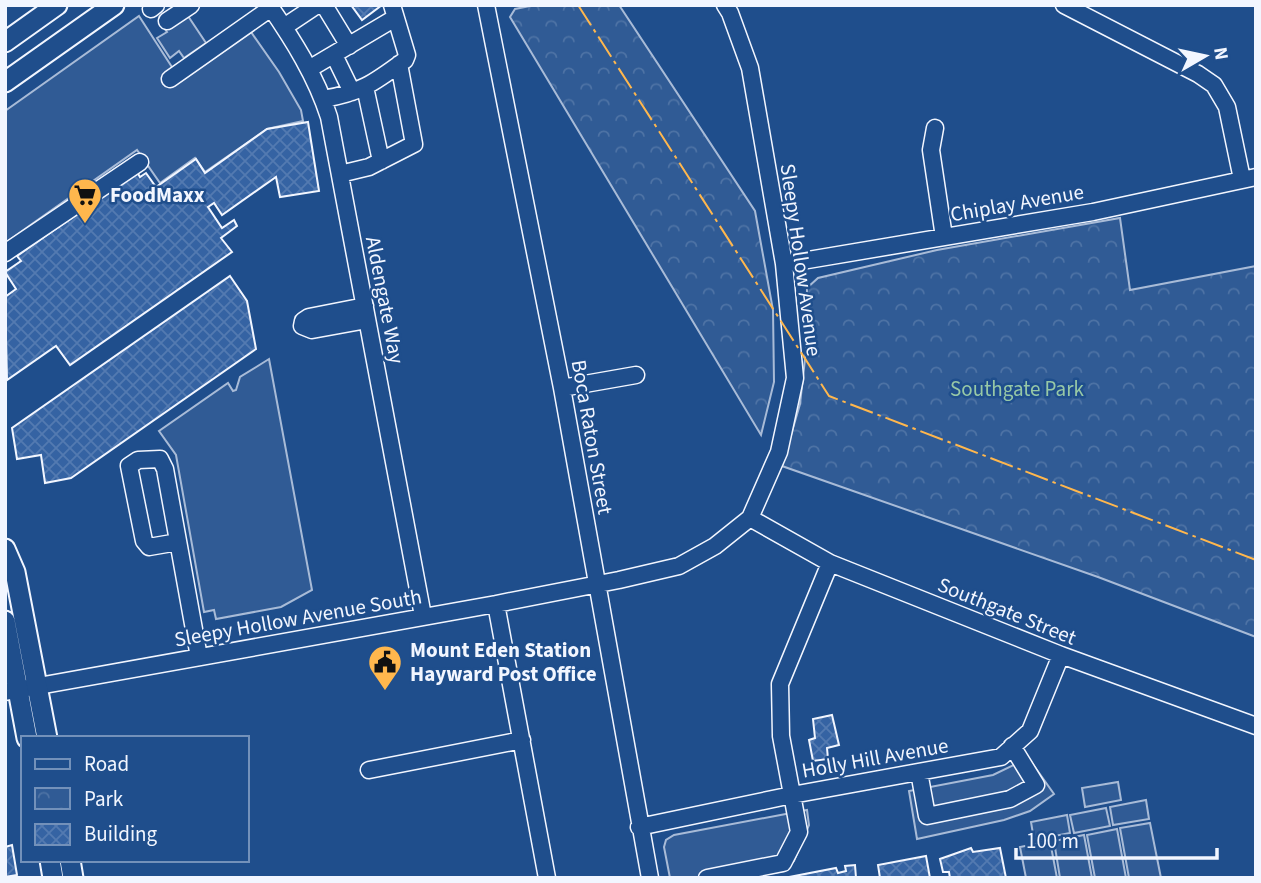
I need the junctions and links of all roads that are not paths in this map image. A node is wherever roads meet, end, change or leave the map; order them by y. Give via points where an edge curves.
1 (57, 5) edge
2 (114, 5) edge
3 (173, 5) edge
4 (191, 5) edge
5 (317, 5) edge
6 (324, 5) edge
7 (486, 5) edge
8 (725, 5) edge
9 (1064, 5) edge
10 (270, 6) edge
11 (393, 11) edge
12 (158, 13) edge
13 (284, 27) junction
14 (5, 42) edge
15 (349, 46) junction
16 (334, 55) junction
17 (399, 64) junction
18 (309, 69) junction
19 (170, 79) dead end
20 (5, 82) edge
21 (359, 90) junction
22 (323, 99) junction
23 (935, 128) dead end
24 (381, 161) junction
25 (140, 162) dead end
26 (340, 174) junction
27 (1249, 178) edge
28 (944, 237) junction
29 (5, 253) edge
30 (785, 264) junction
31 (636, 375) dead end
32 (562, 388) junction
33 (750, 518) junction
34 (178, 542) junction
35 (5, 549) edge
36 (830, 563) junction
37 (597, 585) junction
38 (496, 604) junction
39 (423, 617) junction
40 (5, 621) edge
41 (1061, 655) junction
42 (199, 657) junction
43 (20, 689) edge
44 (1256, 726) edge
45 (27, 736) edge
46 (46, 736) edge
47 (522, 740) junction
48 (1013, 746) junction
49 (369, 769) dead end
50 (919, 772) junction
51 (792, 794) junction
52 (639, 827) junction
53 (547, 878) edge
54 (650, 878) edge
55 (707, 878) edge

1 - 14 main road
2 - 20 main road
3 - 12 street
4 - 12 street
5 - 13 street
6 - 15 street
7 - 32 street, Boca Raton Street
8 - 30 street, Sleepy Hollow Avenue via 750,68
9 - 27 street via 1214,85 1227,107
10 - 13 street, Aldengate Way
10 - 19 street
11 - 15 street
11 - 17 street via 407,55
13 - 18 street, Aldengate Way
15 - 16 street
16 - 18 street
16 - 21 street
17 - 21 street
17 - 24 street via 414,144
18 - 22 street, Aldengate Way
21 - 22 street
21 - 24 street
22 - 26 street, Aldengate Way
23 - 28 street via 932,150
24 - 26 street
25 - 29 street
26 - 39 street, Aldengate Way
27 - 28 street, Chiplay Avenue via 1093,212
28 - 30 street, Chiplay Avenue
30 - 33 street, Sleepy Hollow Avenue via 795,379 779,452
31 - 32 street
32 - 37 street, Boca Raton Street
33 - 36 street, Southgate Street
33 - 37 street, Sleepy Hollow Avenue via 715,546 679,566
34 - 34 street via 160,458 138,460 129,466 144,541 149,547
34 - 42 street
35 - 43 main road via 15,572
36 - 41 street, Southgate Street
36 - 51 street via 780,684 781,736
37 - 38 street, Sleepy Hollow Avenue South
37 - 52 street, Boca Raton Street
38 - 39 street, Sleepy Hollow Avenue South
38 - 47 street
39 - 42 street, Sleepy Hollow Avenue South
40 - 43 main road
41 - 44 street, Southgate Street
41 - 48 street, Holly Hill Avenue via 1030,731
42 - 43 street, Sleepy Hollow Avenue South
43 - 45 main road
43 - 46 main road
47 - 49 street
47 - 53 street
48 - 50 street, Holly Hill Avenue via 1000,757
48 - 50 street via 1036,785 1010,799 927,816
50 - 51 street, Holly Hill Avenue
51 - 52 street, Holly Hill Avenue
51 - 55 street via 799,832 783,863
52 - 54 street, Boca Raton Street

